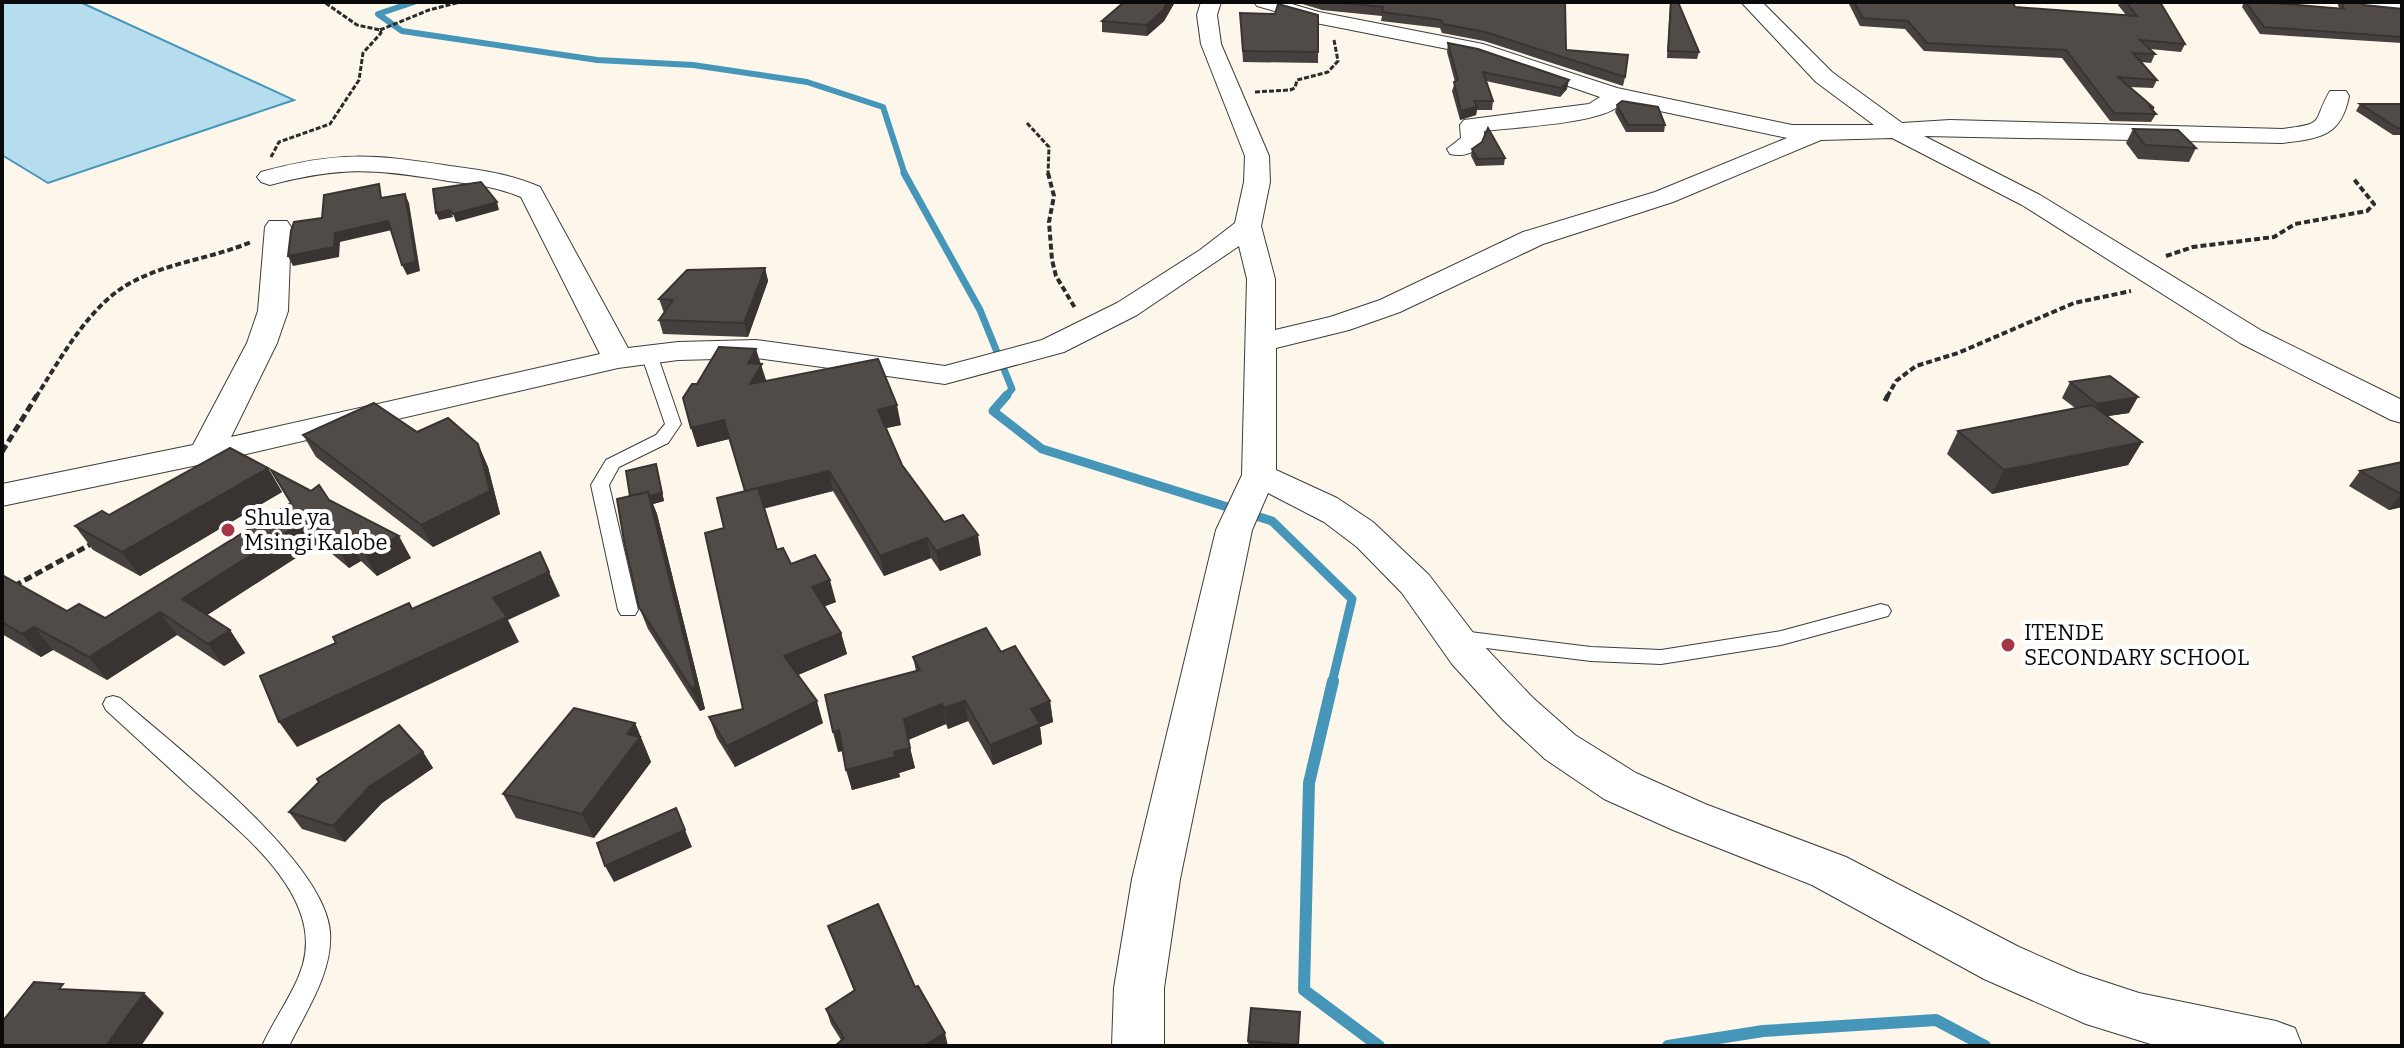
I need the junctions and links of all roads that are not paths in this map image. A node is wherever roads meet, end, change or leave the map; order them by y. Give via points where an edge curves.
1 (1211, 2) edge
2 (1264, 2) edge
3 (1751, 2) edge
4 (2361, 2) edge
5 (2402, 7) edge
6 (1612, 94) junction
7 (2338, 96) dead end
8 (1894, 129) junction
9 (1817, 134) junction
10 (1459, 149) dead end
11 (270, 177) road end
12 (1248, 226) junction
13 (278, 227) road end
14 (1261, 342) junction
15 (649, 354) junction
16 (618, 359) junction
17 (2402, 413) edge
18 (206, 453) junction
19 (1254, 483) junction
20 (2, 495) edge
21 (628, 610) dead end
22 (1881, 611) dead end
23 (1453, 637) junction
24 (113, 704) dead end
25 (275, 1046) edge
26 (1138, 1046) edge
27 (2276, 1046) edge

1 - 12 street via 1211,44 1257,156
2 - 6 street via 1483,50
3 - 8 street via 1824,77
4 - 5 street
6 - 9 street
6 - 10 street via 1611,103 1594,110 1472,125 1473,141
7 - 8 street via 2335,116 2325,128 2283,136
8 - 9 street
8 - 17 street via 2031,200 2251,337
9 - 14 street via 1664,197 1533,238 1390,306
11 - 16 street via 314,166 377,163 481,177 531,192
12 - 14 street via 1261,279
12 - 15 street via 1210,256 1090,328 1053,346 945,375 756,349
13 - 18 street via 273,311 266,333
14 - 19 street
15 - 16 street
15 - 21 lane via 673,424 662,439 612,464 600,485
16 - 18 street
18 - 20 street
19 - 23 street via 1317,502 1357,528 1433,605
19 - 26 street via 1234,530 1156,879 1139,988
22 - 23 lane via 1781,638 1661,657
23 - 27 street via 1529,719 1608,779 1831,872 2059,990 2115,1011
24 - 25 lane via 267,842 309,906 318,930 315,965

